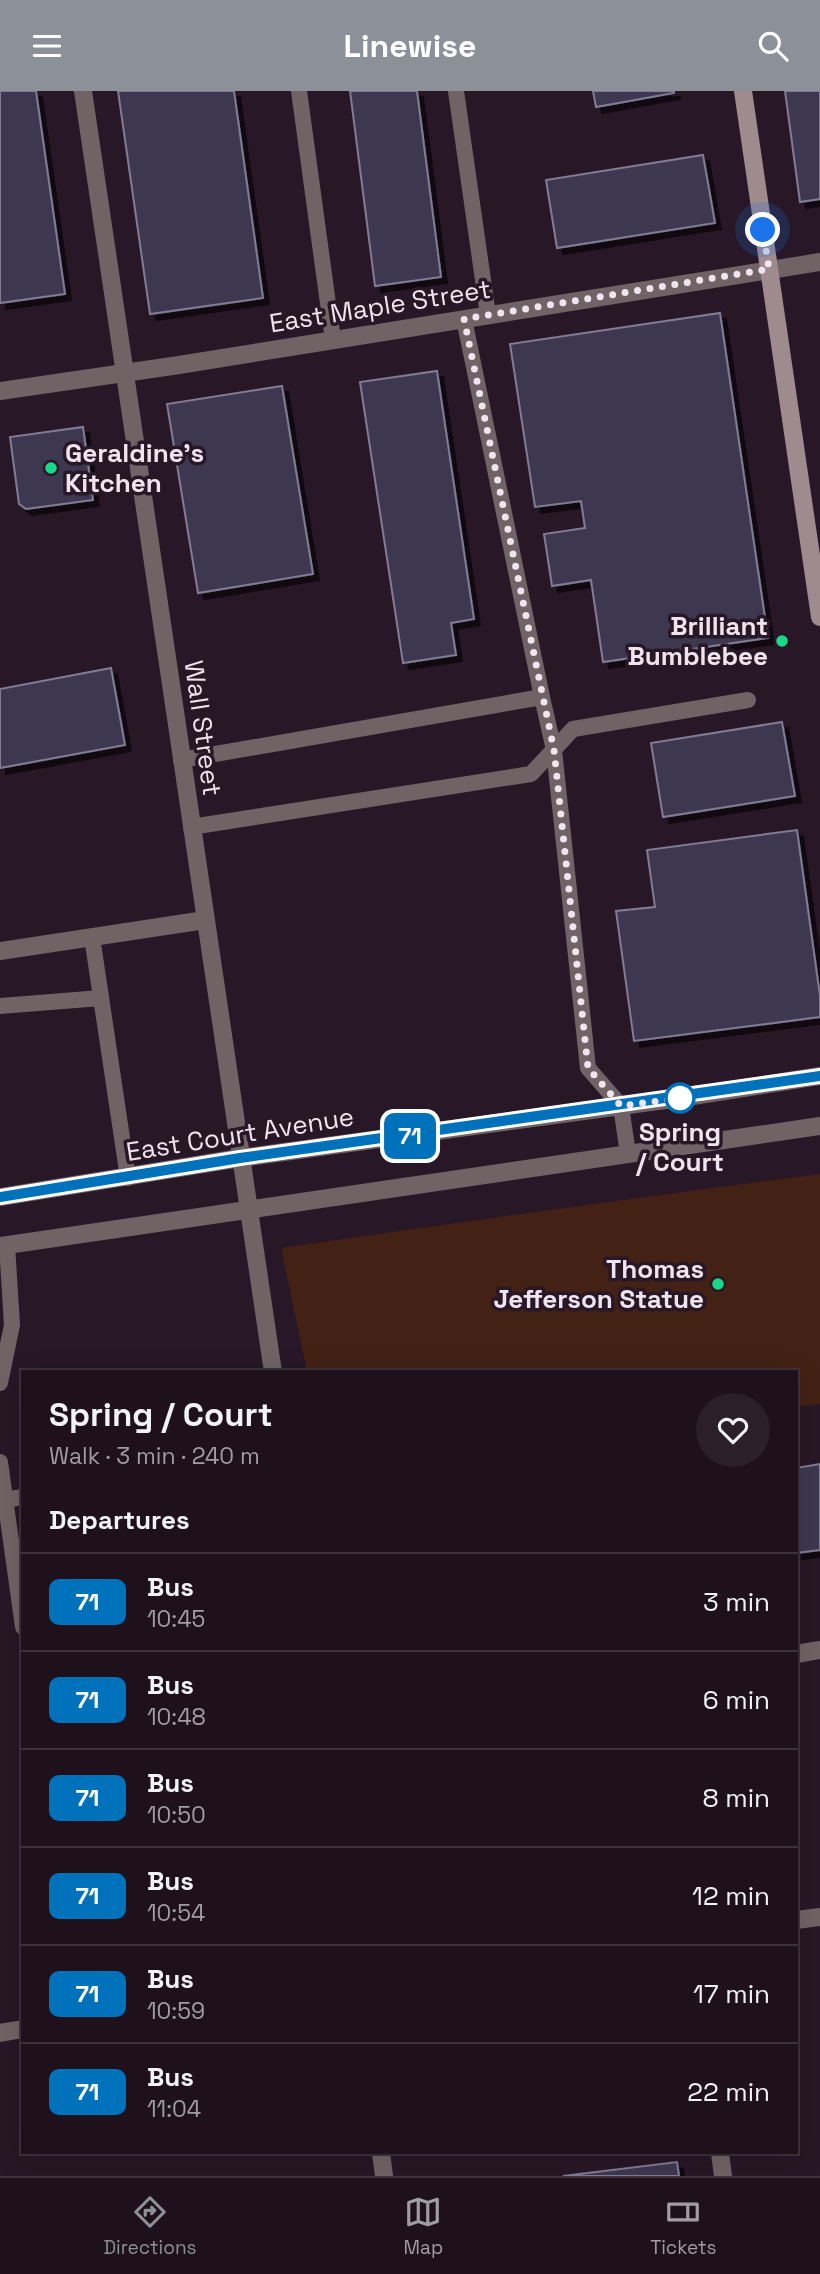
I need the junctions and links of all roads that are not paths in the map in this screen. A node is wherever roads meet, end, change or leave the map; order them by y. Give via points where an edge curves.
1 (83, 91) edge
2 (299, 91) edge
3 (456, 91) edge
4 (743, 91) edge
5 (820, 262) edge
6 (769, 269) junction
7 (488, 315) junction
8 (464, 319) junction
9 (333, 340) junction
10 (125, 373) junction
11 (0, 391) edge
12 (820, 617) edge
13 (542, 697) junction
14 (748, 700) dead end
15 (554, 750) junction
16 (181, 759) junction
17 (191, 827) junction
18 (205, 921) junction
19 (92, 937) junction
20 (0, 951) edge
21 (101, 998) junction
22 (0, 1006) edge
23 (820, 1076) edge
24 (621, 1106) junction
25 (820, 1126) edge
26 (628, 1154) junction
27 (240, 1158) junction
28 (128, 1178) junction
29 (0, 1197) edge
30 (250, 1209) junction
31 (3, 1245) edge
32 (273, 1370) edge
33 (0, 1383) edge
34 (0, 1462) edge
35 (21, 1497) edge
36 (4, 1500) junction
37 (21, 1611) edge
38 (820, 1650) edge
39 (798, 1654) edge
40 (820, 1917) edge
41 (798, 1920) edge
42 (21, 2029) edge
43 (0, 2033) edge
44 (381, 2154) edge
45 (720, 2154) edge
46 (384, 2176) edge
47 (723, 2176) edge

1 - 10 street, Wall Street
2 - 9 lane
3 - 7 lane
4 - 6 main road
5 - 6 street, East Maple Street
6 - 7 street, East Maple Street
6 - 12 main road
7 - 8 street, East Maple Street
8 - 9 street, East Maple Street
8 - 13 lane
9 - 10 street, East Maple Street
10 - 11 street, East Maple Street
10 - 16 street, Wall Street
13 - 15 lane
13 - 16 lane
14 - 15 lane via 573,729
15 - 17 lane via 531,774
15 - 24 lane via 588,1068
16 - 17 street, Wall Street
17 - 18 street, Wall Street
18 - 19 street
18 - 27 street, Wall Street
19 - 20 street
19 - 21 lane
21 - 22 lane
21 - 28 lane
23 - 24 street, East Court Avenue
24 - 26 lane
24 - 27 street, East Court Avenue
25 - 26 street
26 - 30 street
27 - 28 street, East Court Avenue
27 - 30 street, Wall Street
28 - 29 street, East Court Avenue
30 - 31 street
30 - 32 street, Wall Street
31 - 33 lane via 12,1325
34 - 36 lane
35 - 36 lane
36 - 37 lane
38 - 39 street
40 - 41 street
42 - 43 street
44 - 46 street
45 - 47 street

